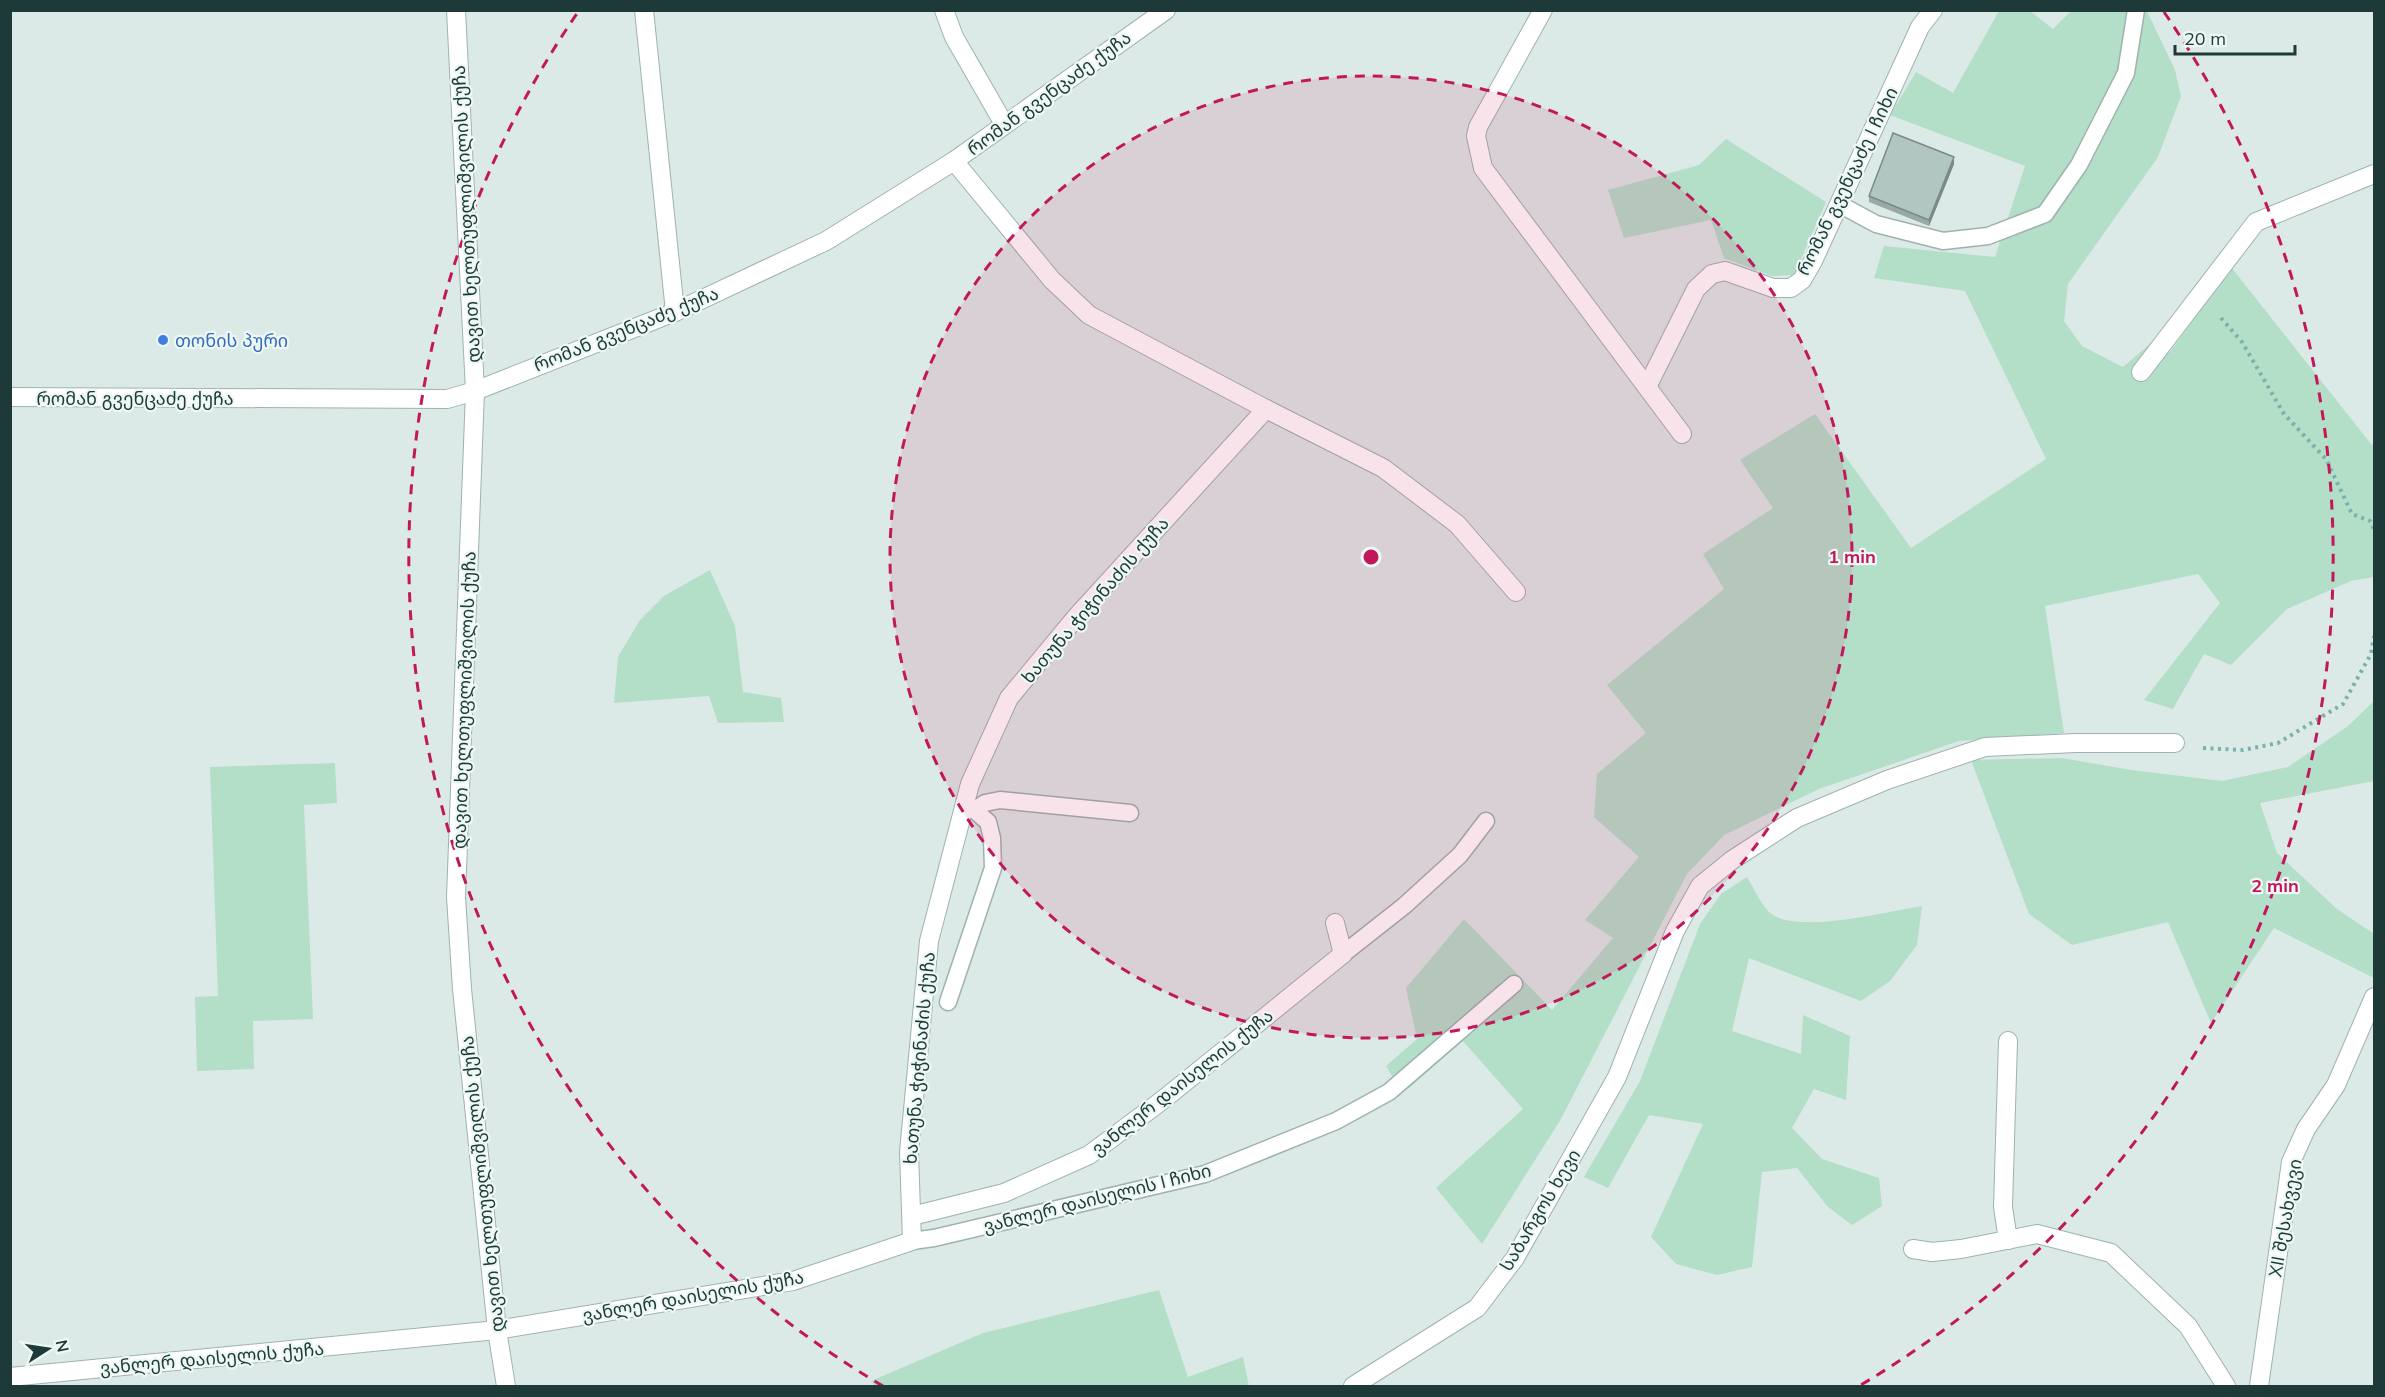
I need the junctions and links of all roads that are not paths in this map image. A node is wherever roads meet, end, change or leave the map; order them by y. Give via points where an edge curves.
1 (456, 10) edge
2 (644, 10) edge
3 (944, 10) edge
4 (1166, 10) edge
5 (1543, 10) edge
6 (1933, 10) edge
7 (2136, 10) edge
8 (1004, 124) junction
9 (954, 161) junction
10 (2374, 174) edge
11 (1839, 204) junction
12 (675, 312) junction
13 (2141, 372) dead end
14 (1647, 387) junction
15 (475, 391) junction
16 (10, 397) edge
17 (1266, 409) junction
18 (1682, 434) dead end
19 (1516, 592) dead end
20 (2175, 743) road end
21 (970, 806) junction
22 (1130, 813) dead end
23 (1486, 821) dead end
24 (1335, 923) dead end
25 (1343, 954) junction
26 (1514, 984) dead end
27 (2374, 997) edge
28 (948, 1002) dead end
29 (2008, 1041) dead end
30 (912, 1216) junction
31 (912, 1240) junction
32 (2008, 1240) junction
33 (1913, 1249) dead end
34 (497, 1330) junction
35 (10, 1377) edge
36 (506, 1386) edge
37 (1353, 1386) edge
38 (2226, 1386) edge
39 (2259, 1386) edge

1 - 15 street, დავით ხელთუფლიშვილის ქუჩა
2 - 12 street
3 - 8 street via 954,37
4 - 8 street, რომან გვენცაძე ქუჩა
5 - 14 street via 1478,127 1476,136 1483,168
6 - 11 street, რომან გვენცაძე I ჩიხი via 1920,27
7 - 11 lane via 2126,73 2079,165 2045,214 1988,236 1943,241 1876,224
8 - 9 street, რომან გვენცაძე ქუჩა
9 - 12 street, რომან გვენცაძე ქუჩა via 826,241
9 - 17 street via 1052,280 1089,315
10 - 13 street via 2256,222
11 - 14 street, რომან გვენცაძე I ჩიხი via 1813,261 1802,280 1791,288 1773,288 1725,271 1712,274 1696,289
12 - 15 street, რომან გვენცაძე ქუჩა
14 - 18 street
15 - 16 street, რომან გვენცაძე ქუჩა via 447,399
15 - 34 street, დავით ხელთუფლიშვილის ქუჩა via 456,897
17 - 19 street via 1383,468 1457,524
17 - 21 street, ხათუნა ჭიჭინაძის ქუჩა via 1077,616 1009,698 970,783
20 - 37 street, საბარგოს ხევი via 1985,747 1887,780 1797,818 1732,860 1700,886 1674,931 1617,1077 1515,1258 1477,1308
21 - 22 lane via 1000,800
21 - 28 lane via 988,822 993,868
21 - 30 street, ხათუნა ჭიჭინაძის ქუჩა via 929,941 909,1152
23 - 25 lane via 1460,855
24 - 25 street
25 - 30 street, ვანლერ დაისელის ქუჩა via 1089,1155 1004,1193
26 - 31 lane, ვანლერ დაისელის I ჩიხი via 1389,1092 1336,1121 1205,1174
27 - 39 street, XII შესახვევი via 2336,1085 2306,1129 2291,1162
29 - 32 street via 2003,1207
30 - 31 street
31 - 34 street, ვანლერ დაისელის ქუჩა via 793,1281
32 - 33 street via 1932,1252
32 - 38 street via 2037,1234 2111,1253 2188,1326
34 - 35 street, ვანლერ დაისელის ქუჩა
34 - 36 street, დავით ხელთუფლიშვილის ქუჩა

